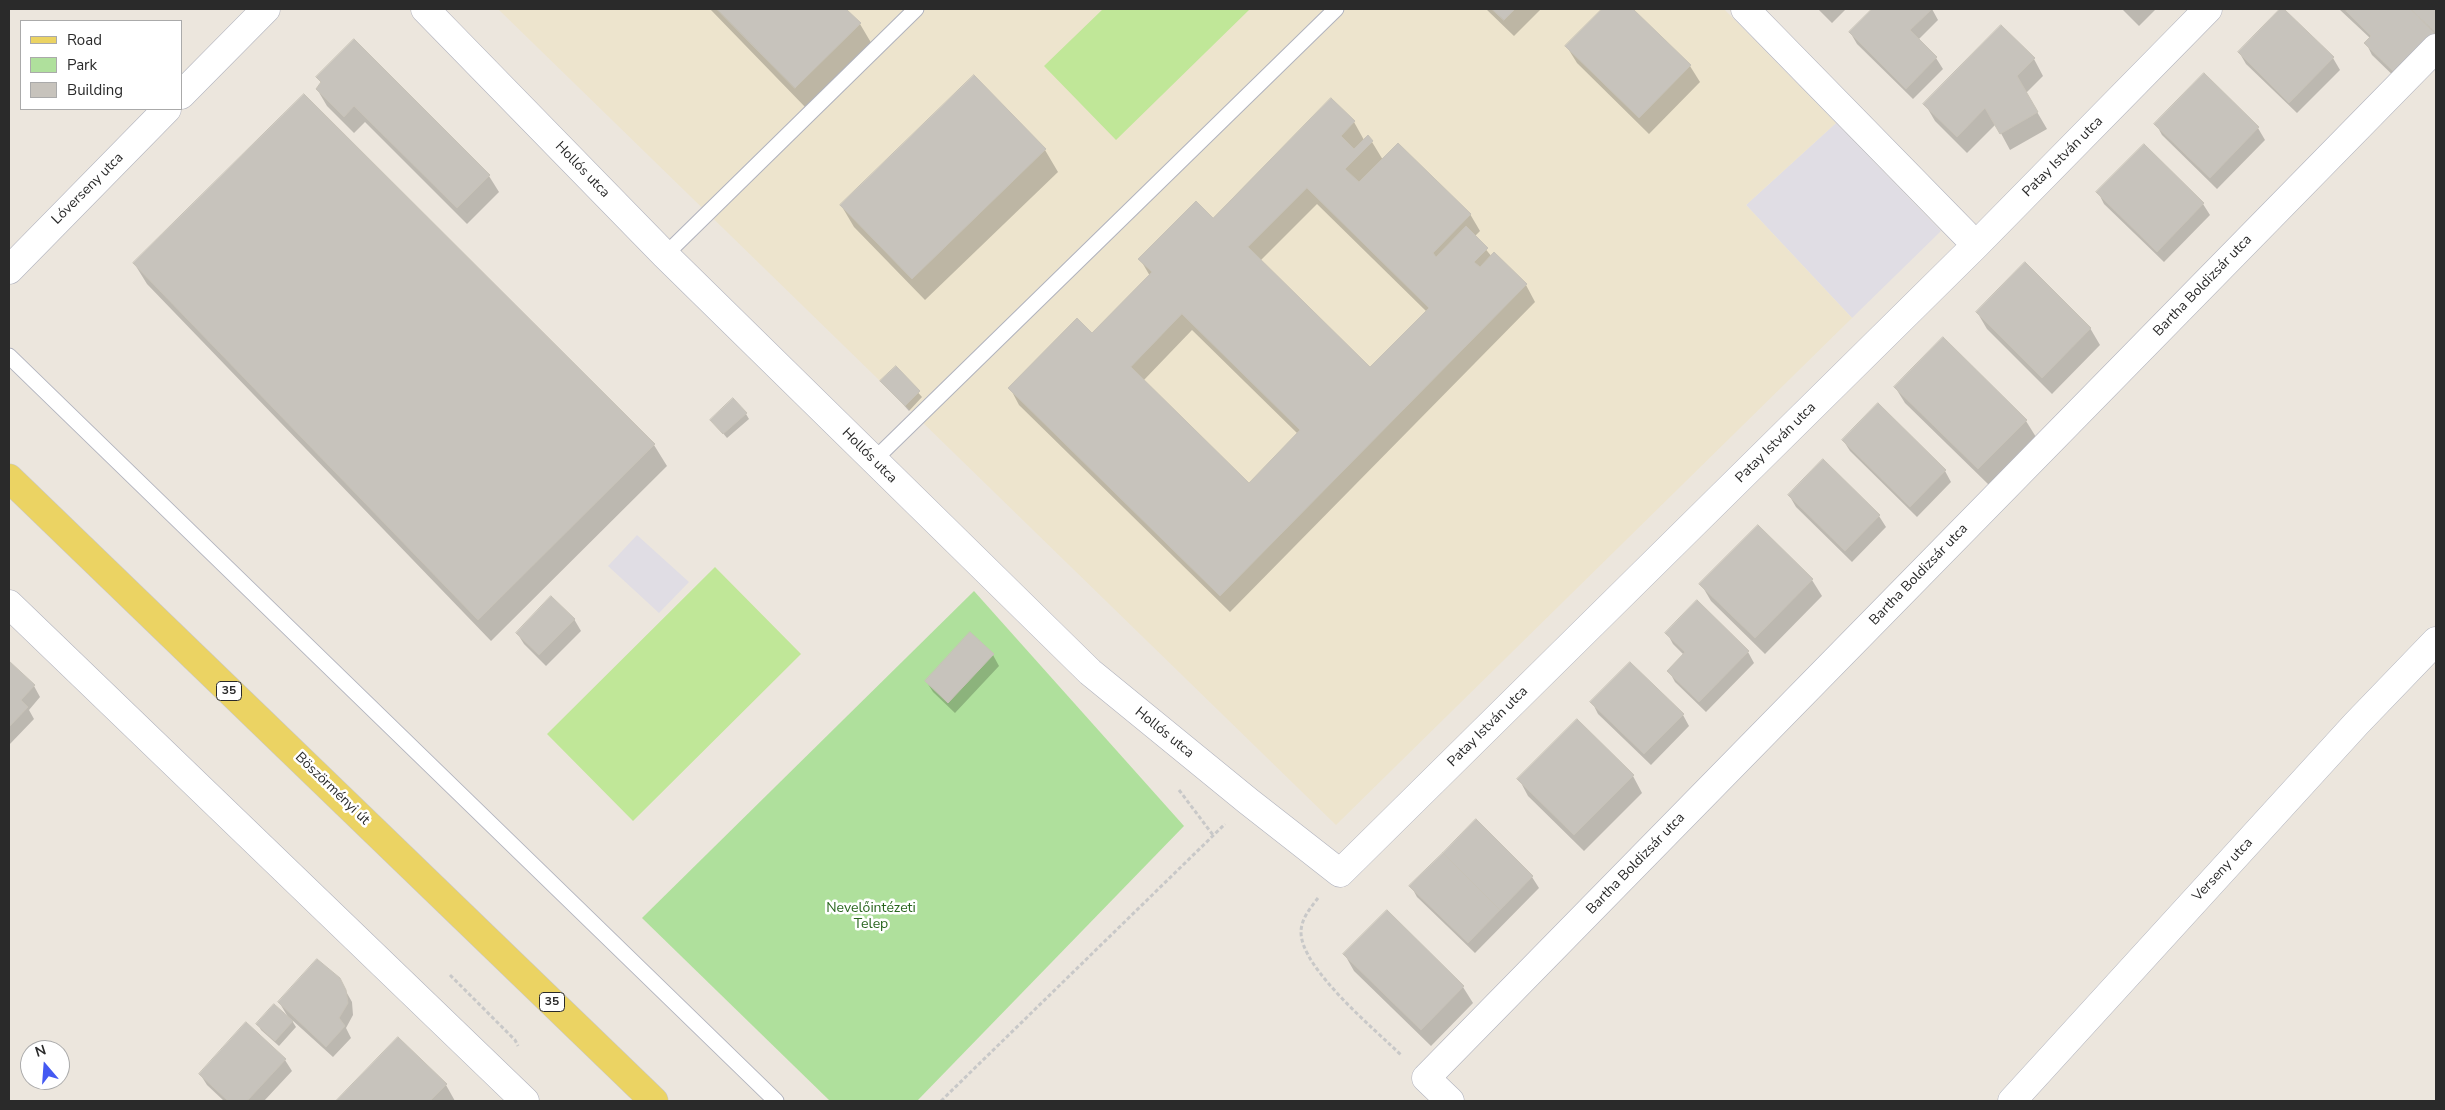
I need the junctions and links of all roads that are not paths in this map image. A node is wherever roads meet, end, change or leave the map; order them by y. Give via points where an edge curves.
1 (266, 9) edge
2 (425, 9) edge
3 (916, 9) edge
4 (1336, 9) edge
5 (1745, 9) edge
6 (2208, 9) edge
7 (2436, 48) edge
8 (182, 93) edge
9 (166, 110) edge
10 (1976, 245) junction
11 (665, 255) junction
12 (9, 270) edge
13 (9, 356) edge
14 (873, 461) junction
15 (9, 478) edge
16 (9, 604) edge
17 (2436, 641) edge
18 (1340, 873) joint
19 (525, 1101) edge
20 (654, 1101) edge
21 (776, 1101) edge
22 (1450, 1101) edge
23 (2012, 1101) edge

1 - 8 street
2 - 11 street, Hollós utca
3 - 11 lane
4 - 14 lane
5 - 10 street
6 - 10 street, Patay István utca
7 - 22 street, Bartha Boldizsár utca via 1426,1078
9 - 12 street, Lóverseny utca
10 - 18 street, Patay István utca
11 - 14 street, Hollós utca
13 - 21 lane
14 - 18 street, Hollós utca via 1090,672
15 - 20 main road, Böszörményi út / 35
16 - 19 street
17 - 23 street, Verseny utca via 2356,724

